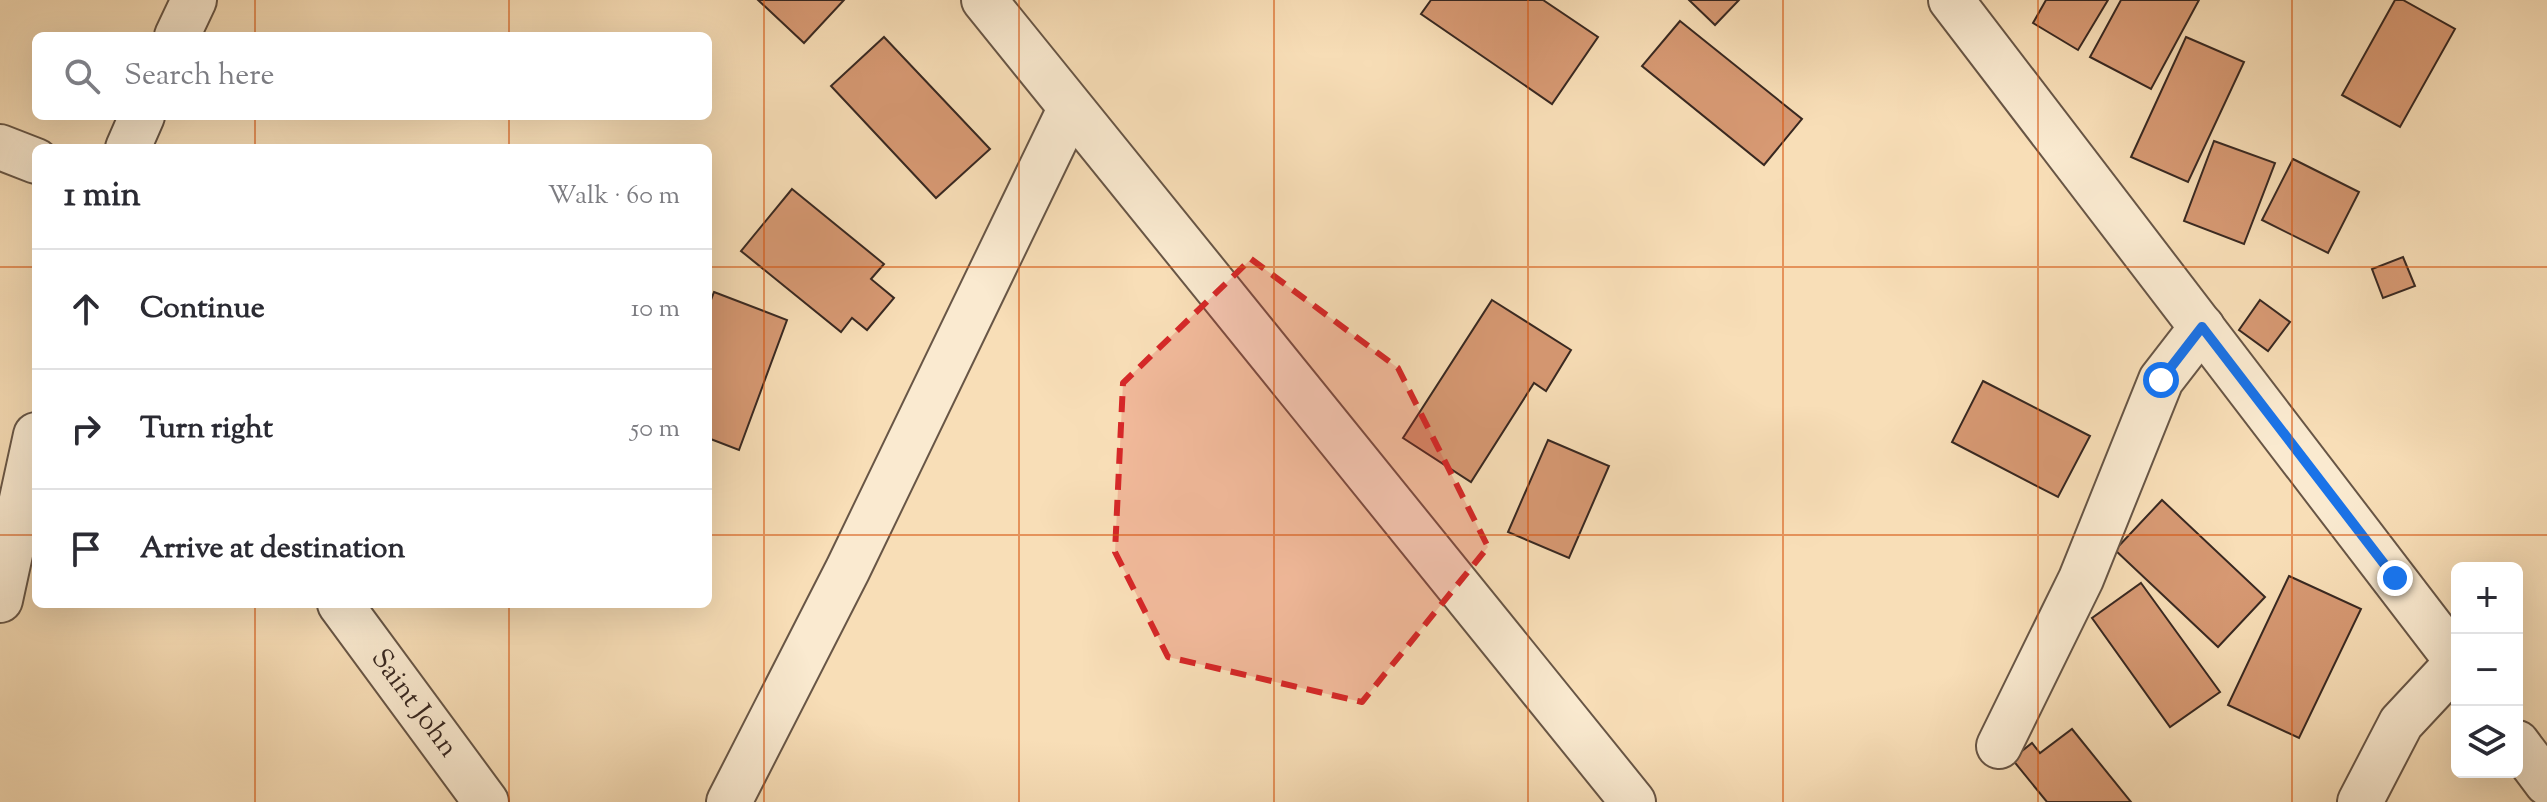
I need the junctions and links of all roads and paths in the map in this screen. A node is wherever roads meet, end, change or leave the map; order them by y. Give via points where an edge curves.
1 (194, 0) edge
2 (984, 0) edge
3 (1951, 0) edge
4 (179, 32) edge
5 (1070, 109) junction
6 (140, 120) edge
7 (130, 144) edge
8 (0, 147) edge
9 (32, 159) edge
10 (2202, 327) junction
11 (32, 453) edge
12 (0, 600) edge
13 (343, 608) edge
14 (2451, 654) edge
15 (2451, 669) edge
16 (1999, 746) dead end
17 (2523, 751) edge
18 (2547, 783) edge
19 (486, 802) edge
20 (729, 802) edge
21 (1633, 802) edge
22 (2360, 802) edge

1 - 4 street
2 - 5 street
3 - 10 street
5 - 20 street
5 - 21 street
6 - 7 street
8 - 9 street
10 - 14 street
10 - 16 street via 2161,380 2081,579
11 - 12 street
13 - 19 street, Saint John
15 - 22 street via 2401,723
17 - 18 street

